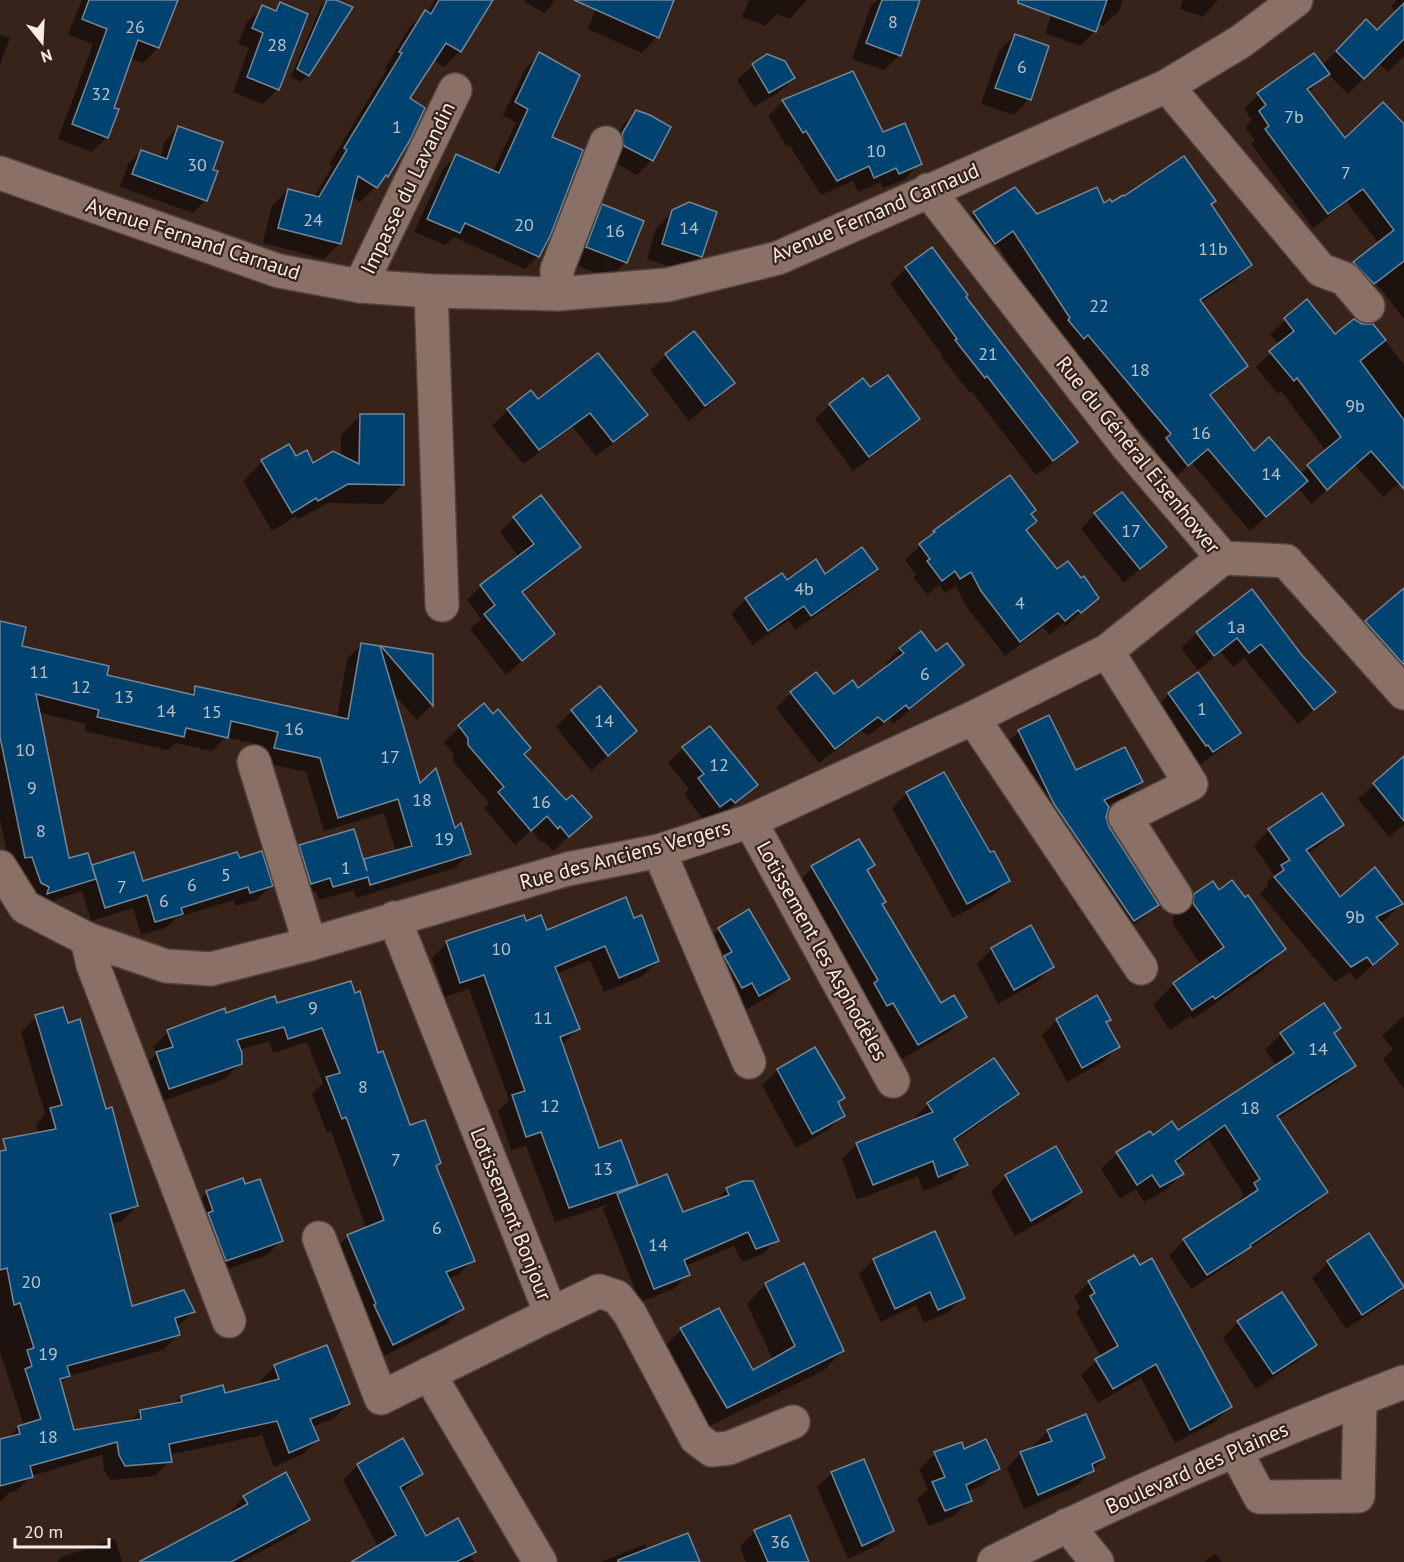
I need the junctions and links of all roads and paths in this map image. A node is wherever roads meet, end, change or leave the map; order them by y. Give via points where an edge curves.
1 (1296, 0) edge
2 (1167, 86) junction
3 (455, 90) dead end
4 (606, 143) dead end
5 (0, 173) edge
6 (928, 190) junction
7 (360, 286) junction
8 (431, 291) junction
9 (558, 294) junction
10 (1368, 306) dead end
11 (1223, 558) junction
12 (442, 605) dead end
13 (1107, 651) junction
14 (1400, 679) edge
15 (973, 718) junction
16 (254, 762) dead end
17 (750, 821) junction
18 (659, 850) junction
19 (0, 867) edge
20 (1176, 897) dead end
21 (394, 918) junction
22 (87, 939) junction
23 (310, 944) junction
24 (1142, 968) dead end
25 (749, 1062) dead end
26 (893, 1081) dead end
27 (319, 1238) dead end
28 (551, 1314) junction
29 (229, 1321) dead end
30 (429, 1374) junction
31 (1404, 1382) edge
32 (1360, 1399) junction
33 (793, 1422) dead end
34 (1234, 1450) junction
35 (1067, 1524) junction
36 (540, 1562) edge
37 (994, 1562) edge
38 (1097, 1562) edge

1 - 2 street, Avenue Fernand Carnaud via 1240,42
2 - 6 street, Avenue Fernand Carnaud
2 - 10 street via 1321,270 1345,279
3 - 7 street, Impasse du Lavandin
4 - 9 street via 557,270
5 - 7 street, Avenue Fernand Carnaud via 279,272
6 - 9 street, Avenue Fernand Carnaud via 778,258 668,285
6 - 11 street, Rue du Général Eisenhower via 1128,447
7 - 8 street, Avenue Fernand Carnaud
8 - 9 street, Avenue Fernand Carnaud
8 - 12 street
11 - 13 street, Rue des Anciens Vergers
11 - 14 street, Rue du Général Eisenhower via 1286,561
13 - 15 street, Rue des Anciens Vergers
13 - 20 street via 1191,784 1125,817
15 - 17 street, Rue des Anciens Vergers
15 - 24 street
16 - 23 street
17 - 18 street, Rue des Anciens Vergers
17 - 26 street, Lotissement les Asphodèles
18 - 21 street, Rue des Anciens Vergers via 568,869
18 - 25 street
19 - 22 street, Rue des Anciens Vergers via 25,907
21 - 23 street, Rue des Anciens Vergers
21 - 28 street, Lotissement Bonjour
22 - 23 street, Rue des Anciens Vergers via 166,966 211,969
22 - 29 street via 93,965
27 - 30 street, Lotissement Bonjour via 381,1398
28 - 30 street, Lotissement Bonjour
28 - 33 street via 599,1292 617,1297 630,1314 696,1438 712,1450 729,1448
30 - 36 street
31 - 32 street, Boulevard des Plaines
32 - 34 street, Boulevard des Plaines
32 - 34 street via 1358,1496 1260,1497
34 - 35 street, Boulevard des Plaines
35 - 37 street, Boulevard des Plaines
35 - 38 street

